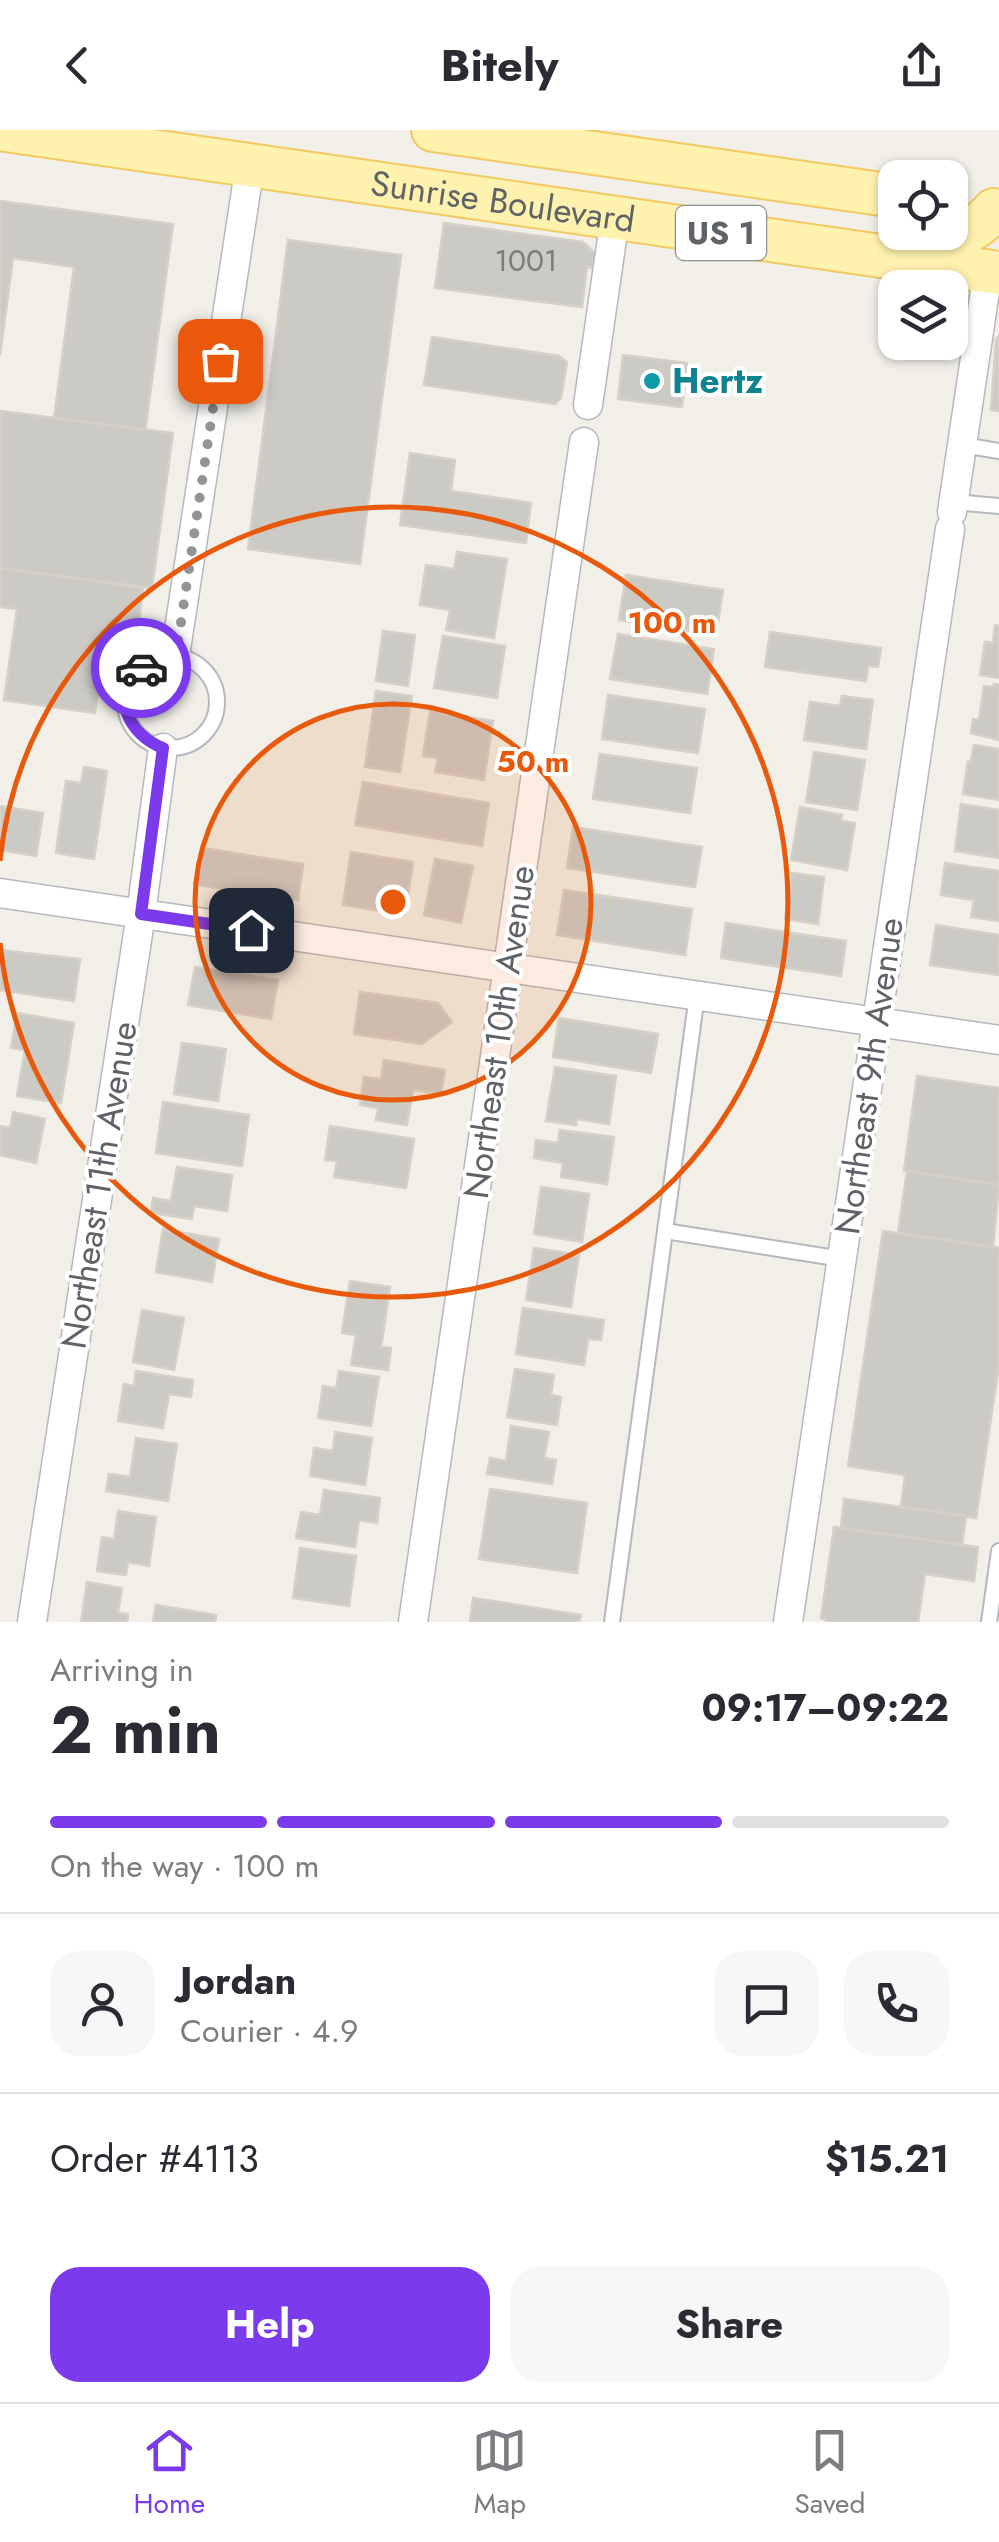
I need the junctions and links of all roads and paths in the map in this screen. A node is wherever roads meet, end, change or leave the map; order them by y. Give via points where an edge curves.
1 (6, 130) edge
2 (433, 130) edge
3 (558, 139) edge
4 (624, 144) edge
5 (250, 165) junction
6 (878, 193) edge
7 (522, 204) junction
8 (968, 205) edge
9 (996, 206) edge
10 (614, 218) junction
11 (901, 259) junction
12 (994, 272) edge
13 (588, 405) dead end
14 (584, 442) dead end
15 (962, 445) junction
16 (999, 451) edge
17 (999, 506) edge
18 (952, 514) junction
19 (176, 656) junction
20 (163, 748) junction
21 (0, 892) edge
22 (141, 914) junction
23 (508, 966) junction
24 (697, 995) junction
25 (877, 1022) junction
26 (999, 1040) edge
27 (665, 1231) junction
28 (842, 1260) junction
29 (999, 1551) edge
30 (32, 1622) edge
31 (413, 1622) edge
32 (612, 1622) edge
33 (788, 1622) edge
34 (989, 1622) edge

1 - 5 main road, Sunrise Boulevard / US 1
2 - 3 main road, Sunrise Boulevard / US 1
3 - 4 main road, Sunrise Boulevard / US 1
4 - 6 main road, Sunrise Boulevard / US 1
4 - 7 main road via 570,192
5 - 7 main road, Sunrise Boulevard / US 1
5 - 19 street
7 - 10 main road, Sunrise Boulevard / US 1
8 - 9 main road
9 - 11 main road via 960,238
10 - 11 main road, Sunrise Boulevard / US 1
10 - 13 street
11 - 12 main road, Sunrise Boulevard / US 1
12 - 15 street, Northeast 9th Avenue
14 - 23 street, Northeast 10th Avenue
15 - 16 lane
15 - 18 street, Northeast 9th Avenue
17 - 18 lane
18 - 25 street, Northeast 9th Avenue
19 - 20 lane via 145,664 126,688 128,719
19 - 20 lane via 202,668 216,708 204,734
20 - 22 street, Northeast 11th Avenue
21 - 22 street
22 - 23 street
22 - 30 street, Northeast 11th Avenue
23 - 24 street
23 - 31 street, Northeast 10th Avenue
24 - 25 street
24 - 27 lane
25 - 26 street
25 - 28 street, Northeast 9th Avenue
27 - 28 lane
27 - 32 lane
28 - 33 street, Northeast 9th Avenue
29 - 34 lane

